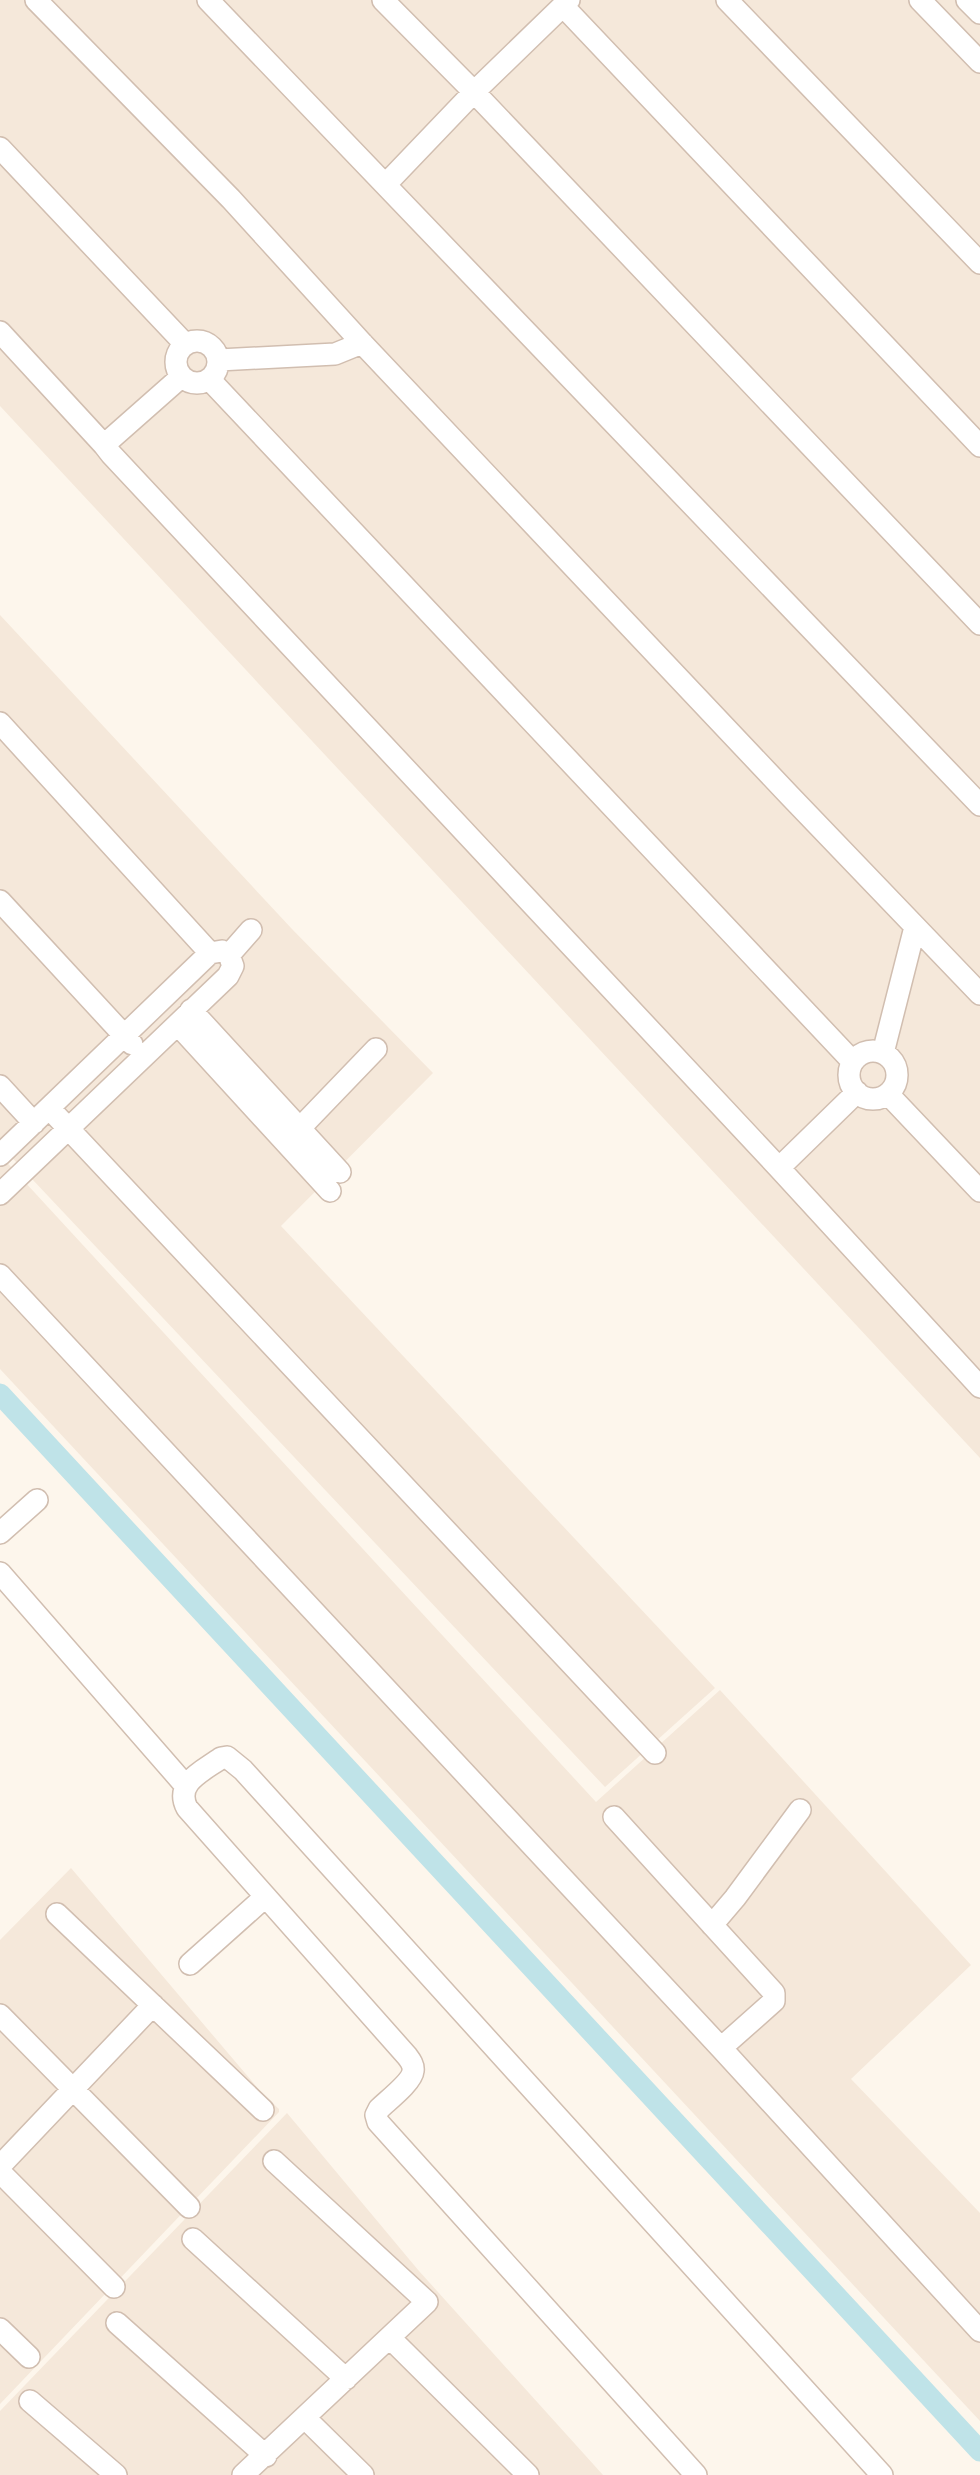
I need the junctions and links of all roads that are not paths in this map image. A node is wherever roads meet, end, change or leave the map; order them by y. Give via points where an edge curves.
1 (36, 0) edge
2 (208, 0) edge
3 (383, 0) edge
4 (727, 0) edge
5 (920, 0) edge
6 (967, 0) edge
7 (557, 5) edge
8 (980, 13) edge
9 (980, 62) edge
10 (474, 92) junction
11 (0, 148) edge
12 (386, 184) junction
13 (980, 263) edge
14 (0, 332) edge
15 (362, 343) junction
16 (185, 344) junction
17 (219, 360) junction
18 (181, 377) junction
19 (210, 380) junction
20 (104, 445) junction
21 (980, 446) edge
22 (980, 624) edge
23 (0, 723) edge
24 (980, 805) edge
25 (0, 901) edge
26 (915, 926) junction
27 (251, 930) dead end
28 (220, 954) junction
29 (980, 994) edge
30 (185, 1017) junction
31 (124, 1035) junction
32 (376, 1049) dead end
33 (883, 1053) junction
34 (143, 1056) junction
35 (853, 1062) junction
36 (0, 1086) edge
37 (857, 1092) junction
38 (888, 1094) junction
39 (42, 1115) junction
40 (69, 1128) junction
41 (300, 1128) junction
42 (0, 1155) edge
43 (779, 1168) junction
44 (980, 1191) edge
45 (0, 1194) edge
46 (0, 1275) edge
47 (980, 1387) edge
48 (37, 1500) dead end
49 (0, 1533) edge
50 (0, 1573) edge
51 (655, 1753) dead end
52 (185, 1785) junction
53 (800, 1810) dead end
54 (614, 1817) dead end
55 (265, 1897) junction
56 (57, 1914) dead end
57 (712, 1925) junction
58 (190, 1965) dead end
59 (153, 2006) junction
60 (0, 2015) edge
61 (720, 2049) junction
62 (74, 2090) junction
63 (263, 2110) dead end
64 (274, 2161) dead end
65 (0, 2166) edge
66 (0, 2172) edge
67 (189, 2207) dead end
68 (193, 2239) dead end
69 (114, 2287) dead end
70 (117, 2323) dead end
71 (0, 2329) edge
72 (980, 2331) edge
73 (390, 2337) junction
74 (29, 2357) dead end
75 (346, 2379) junction
76 (30, 2401) dead end
77 (305, 2418) junction
78 (266, 2456) junction
79 (116, 2475) edge
80 (243, 2475) edge
81 (363, 2475) edge
82 (528, 2475) edge
83 (696, 2475) edge
84 (882, 2475) edge

1 - 15 street via 231,199
2 - 12 street
3 - 10 street
4 - 13 street
5 - 9 street
6 - 8 street
7 - 10 street
7 - 21 street
10 - 12 street
10 - 22 street
11 - 16 street
12 - 24 street
14 - 20 street
15 - 17 street via 335,354
15 - 26 street
16 - 17 street via 207,343
16 - 18 street via 176,363
17 - 19 street
18 - 19 street via 195,384
18 - 20 street
19 - 35 street
20 - 43 street
23 - 28 street
25 - 31 street
26 - 29 street
26 - 33 street
27 - 28 street
28 - 30 street via 233,966 228,976
28 - 31 street
30 - 34 street
30 - 41 street
30 - 41 street via 335,1182
31 - 34 street
31 - 39 street
32 - 41 street
33 - 35 street via 866,1052
33 - 38 street via 897,1072
34 - 40 street
35 - 37 street via 850,1078
36 - 39 street
37 - 38 street via 872,1098
37 - 43 street
38 - 44 street
39 - 40 street
39 - 42 street
40 - 45 street
40 - 51 street
43 - 47 street
46 - 61 street
48 - 49 street
50 - 52 street
52 - 55 street via 182,1796 187,1808
52 - 84 street via 221,1758 227,1757 243,1770
53 - 57 street
54 - 57 street
55 - 58 street
55 - 83 street via 412,2065 410,2079 379,2109 378,2122
56 - 59 street
57 - 61 street via 775,1997
59 - 62 street
59 - 63 street
60 - 62 street
61 - 72 street
62 - 65 street
62 - 67 street
64 - 73 street via 427,2302
66 - 69 street
68 - 75 street
70 - 78 street
71 - 74 street
73 - 75 street
73 - 82 street
75 - 77 street
76 - 79 street
77 - 78 street
77 - 81 street
78 - 80 street

